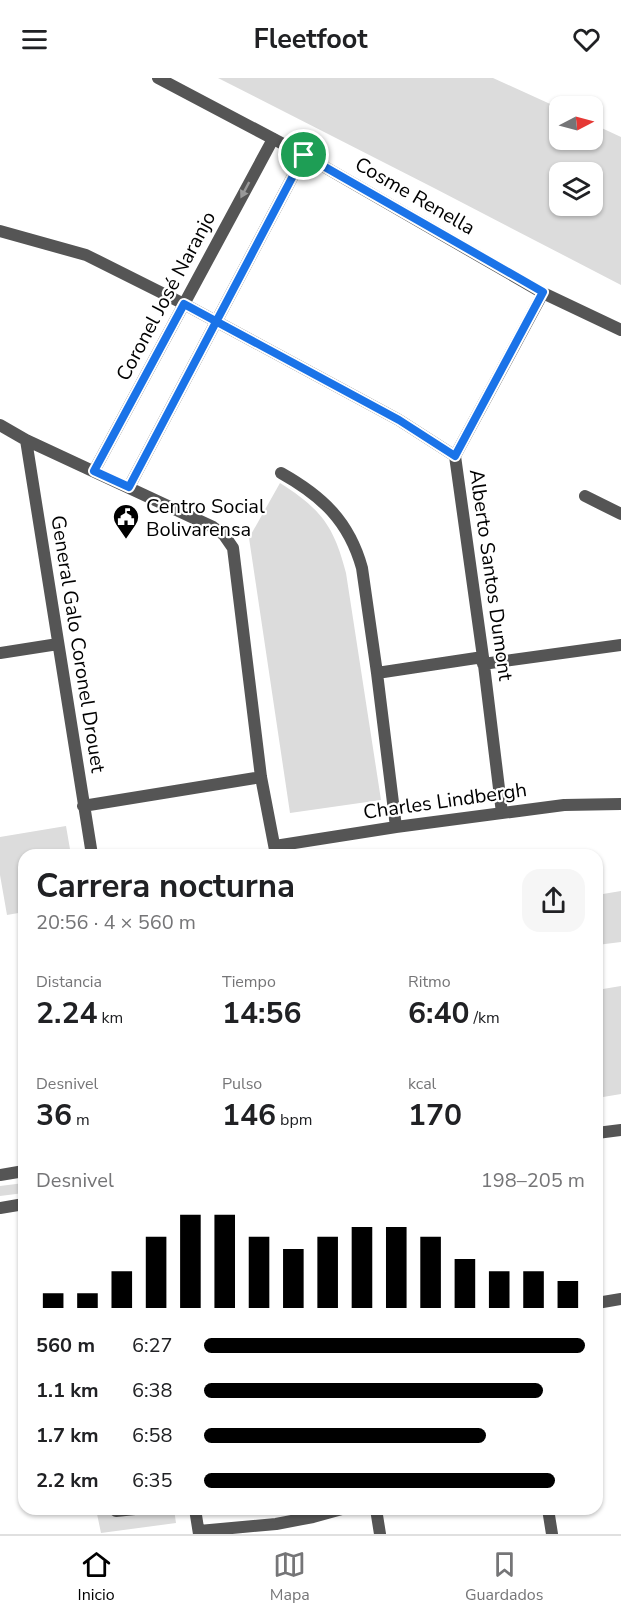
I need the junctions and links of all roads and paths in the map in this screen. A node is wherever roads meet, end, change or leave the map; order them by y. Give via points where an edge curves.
1 (158, 78) edge
2 (273, 139) junction
3 (304, 155) junction
4 (0, 231) edge
5 (543, 292) junction
6 (184, 304) junction
7 (217, 321) junction
8 (621, 330) edge
9 (0, 425) edge
10 (0, 434) edge
11 (26, 440) junction
12 (455, 456) junction
13 (94, 471) junction
14 (281, 473) dead end
15 (129, 487) junction
16 (585, 496) dead end
17 (621, 514) edge
18 (58, 644) junction
19 (621, 645) edge
20 (0, 653) edge
21 (483, 661) junction
22 (377, 673) junction
23 (261, 777) junction
24 (621, 804) edge
25 (83, 806) junction
26 (502, 813) junction
27 (396, 827) junction
28 (91, 849) edge
29 (276, 849) edge
30 (286, 849) edge
31 (621, 1130) edge
32 (603, 1132) edge
33 (18, 1172) edge
34 (0, 1175) edge
35 (18, 1205) edge
36 (0, 1208) edge
37 (621, 1299) edge
38 (603, 1301) edge
39 (196, 1515) edge
40 (320, 1515) edge
41 (377, 1515) edge
42 (549, 1515) edge
43 (199, 1532) edge
44 (380, 1534) edge
45 (552, 1534) edge

1 - 2 street, Cosme Renella
2 - 3 street, Cosme Renella
2 -> 6 street, Coronel José Naranjo
3 - 5 street, Cosme Renella
3 - 7 street
4 - 6 street via 86,255
5 - 8 street, Cosme Renella
5 - 12 street, Alberto Santos Dumont
6 - 7 street
6 - 13 street, Coronel José Naranjo
7 - 12 street via 399,420
7 - 15 street
9 - 11 street
10 - 11 street
11 - 13 street
11 - 18 street, General Galo Coronel Drouet
12 - 21 street, Alberto Santos Dumont
13 - 15 street
14 - 22 street via 319,497 336,514 358,552
15 - 23 street via 213,527 233,548
16 - 17 street
18 - 20 street
18 - 25 street, General Galo Coronel Drouet
19 - 21 street
21 - 22 street
21 - 26 street, Alberto Santos Dumont
22 - 27 street
23 - 25 street
23 - 29 street
24 - 26 street, Charles Lindbergh via 564,805
25 - 28 street, General Galo Coronel Drouet
26 - 27 street, Charles Lindbergh
27 - 30 street, Charles Lindbergh
31 - 32 street
33 - 34 street
35 - 36 street
37 - 38 street
39 - 43 street
40 - 43 street
41 - 44 street
42 - 45 street

